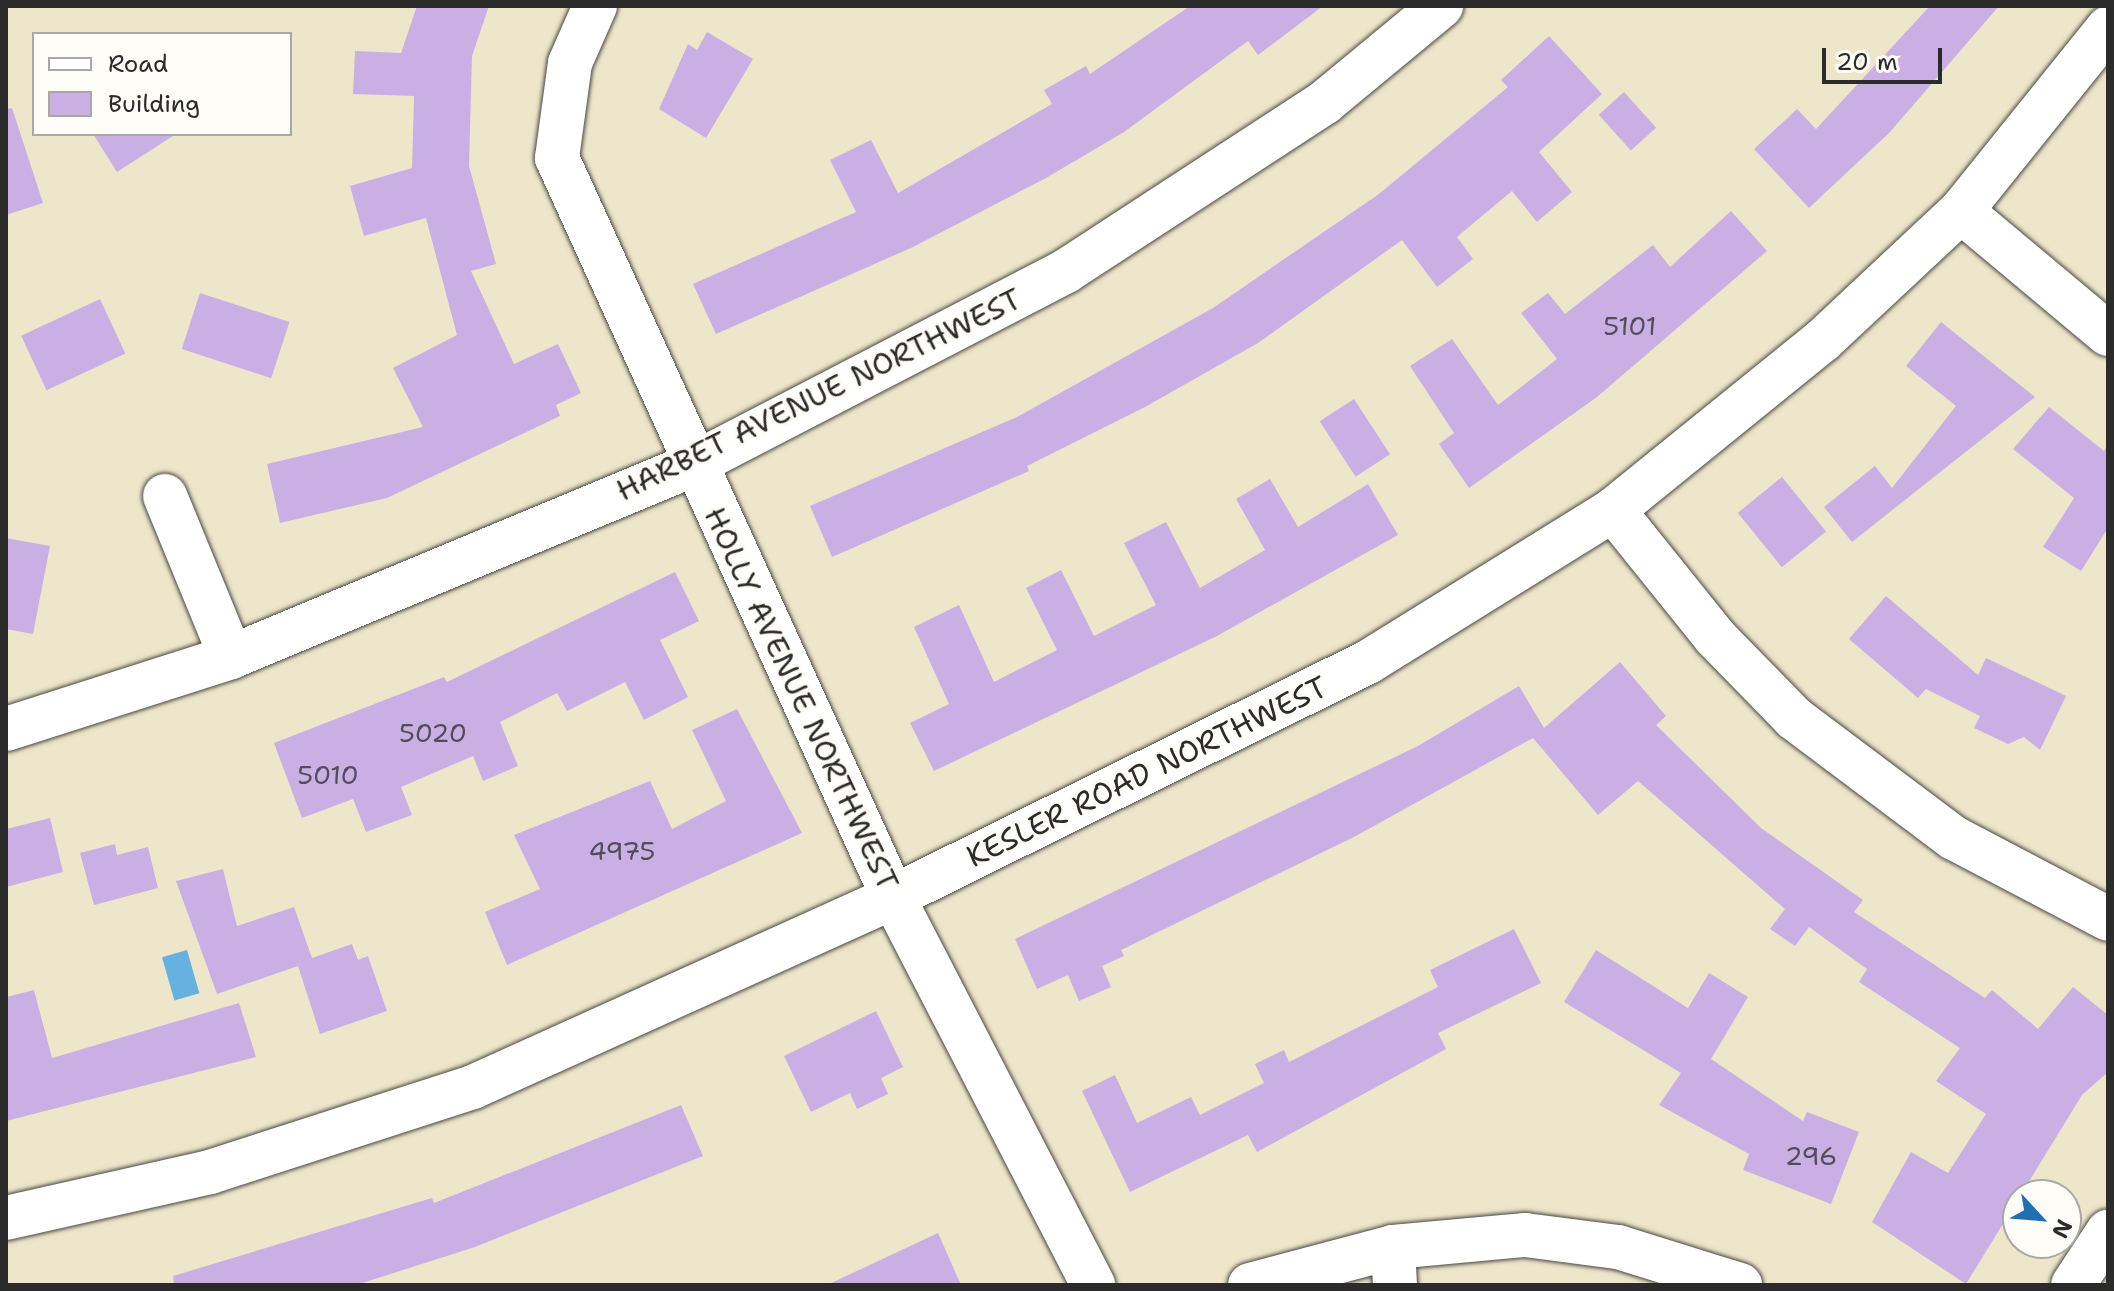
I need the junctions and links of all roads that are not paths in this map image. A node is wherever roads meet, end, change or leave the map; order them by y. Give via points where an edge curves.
1 (595, 6) edge
2 (1441, 6) edge
3 (2108, 28) edge
4 (1961, 211) junction
5 (2108, 334) edge
6 (692, 465) junction
7 (165, 496) dead end
8 (1613, 510) junction
9 (231, 657) junction
10 (6, 729) edge
11 (893, 897) junction
12 (2108, 919) edge
13 (6, 1218) edge
14 (2108, 1232) edge
15 (1394, 1266) edge
16 (1093, 1285) edge
17 (1250, 1285) edge
18 (1740, 1285) edge
19 (2073, 1285) edge

1 - 6 street, HOLLY AVENUE NORTHWEST via 570,63 557,158
2 - 6 street, HARBET AVENUE NORTHWEST via 1325,102 1066,271
3 - 4 street, KESLER ROAD NORTHWEST
4 - 5 street
4 - 8 street, KESLER ROAD NORTHWEST via 1823,340
6 - 9 street, HARBET AVENUE NORTHWEST
6 - 11 street, HOLLY AVENUE NORTHWEST
7 - 9 street
8 - 11 street, KESLER ROAD NORTHWEST via 1368,662
8 - 12 street via 1715,637 1794,718 1954,838
9 - 10 street, HARBET AVENUE NORTHWEST
11 - 13 street, KESLER ROAD NORTHWEST via 473,1087 210,1172
11 - 16 street, HOLLY AVENUE NORTHWEST
14 - 19 street
15 - 17 street
15 - 18 street via 1525,1235 1618,1247

